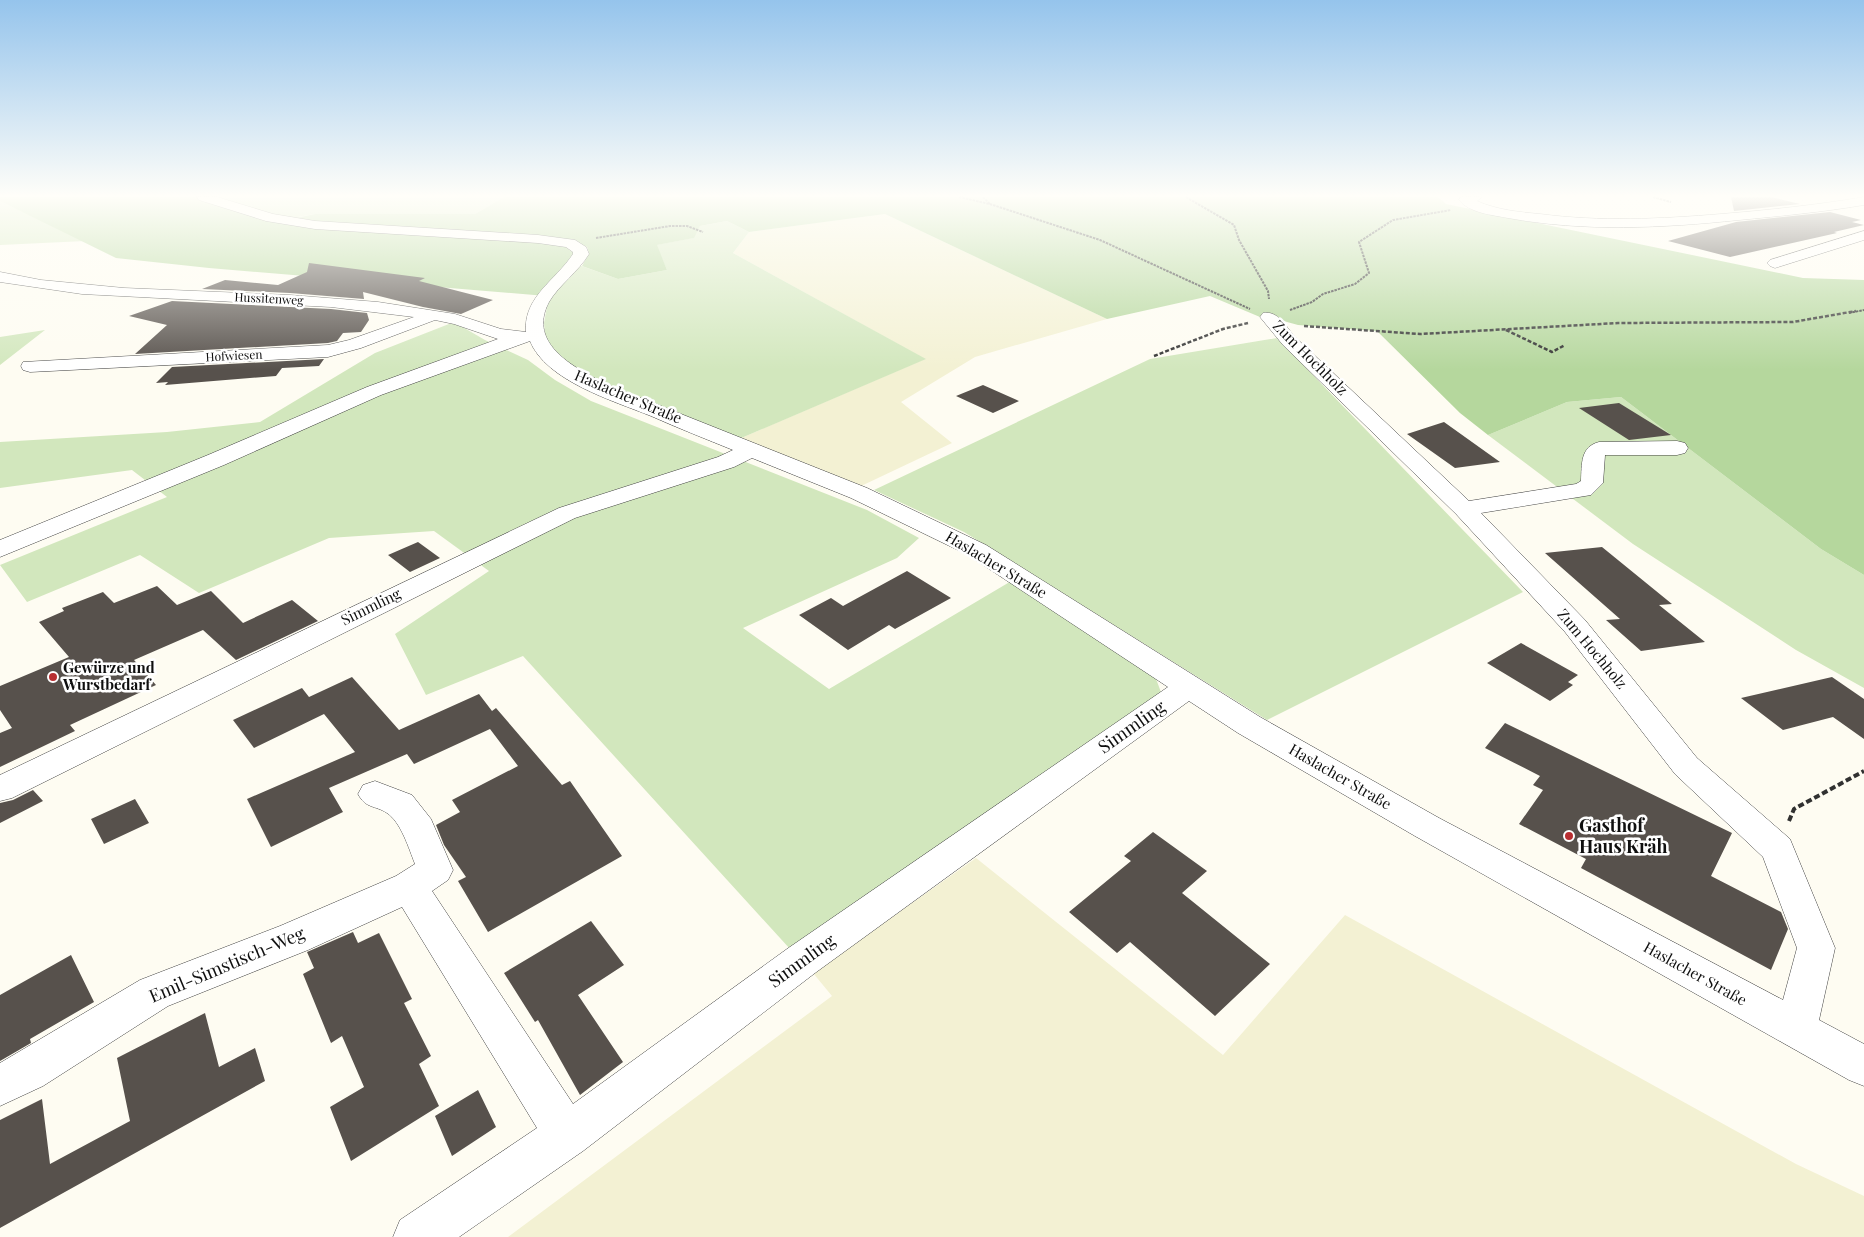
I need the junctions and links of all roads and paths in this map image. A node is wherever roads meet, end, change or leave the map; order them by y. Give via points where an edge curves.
1 (580, 255) edge
2 (1132, 255) edge
3 (1247, 255) edge
4 (1364, 255) edge
5 (1801, 255) edge
6 (1775, 263) dead end
7 (0, 277) edge
8 (1864, 310) edge
9 (433, 316) junction
10 (1269, 317) junction
11 (1505, 329) junction
12 (530, 337) junction
13 (1565, 345) dead end
14 (1154, 356) dead end
15 (30, 366) dead end
16 (1677, 448) dead end
17 (752, 449) junction
18 (1464, 509) junction
19 (0, 549) edge
20 (1188, 687) junction
21 (1864, 771) edge
22 (0, 789) edge
23 (375, 794) dead end
24 (1778, 849) junction
25 (409, 887) junction
26 (1796, 1029) junction
27 (1864, 1066) edge
28 (0, 1085) edge
29 (567, 1135) junction
30 (417, 1237) edge

1 - 12 street via 540,303
2 - 10 path
3 - 10 path via 1268,291
4 - 10 path via 1370,273 1355,284
5 - 6 street
7 - 9 street, Hussitenweg via 99,292 332,302
8 - 11 path via 1793,322 1618,323
9 - 12 street, Hussitenweg via 455,319 493,333
9 - 15 street, Hofwiesen via 328,351
10 - 11 path via 1298,325 1420,334
10 - 14 path via 1222,329
10 - 18 street, Zum Hochholz via 1289,341
11 - 13 path via 1552,352
12 - 17 street, Haslacher Straße via 557,364 575,376
12 - 19 street via 490,348 374,391
16 - 18 street via 1600,448 1594,454 1592,483 1583,490
17 - 20 street, Haslacher Straße via 908,516 977,550
17 - 22 street, Simmling via 726,462 567,513
18 - 24 street, Zum Hochholz via 1575,626 1686,766
20 - 26 street, Haslacher Straße via 1428,827
20 - 29 street, Simmling via 801,961
21 - 24 path via 1794,809
23 - 25 street, Emil-Simstisch-Weg via 400,804 419,829 435,870
24 - 26 street, Zum Hochholz via 1816,948
25 - 28 street, Emil-Simstisch-Weg via 294,938 154,993
25 - 29 street
26 - 27 street, Haslacher Straße
29 - 30 street, Simmling

